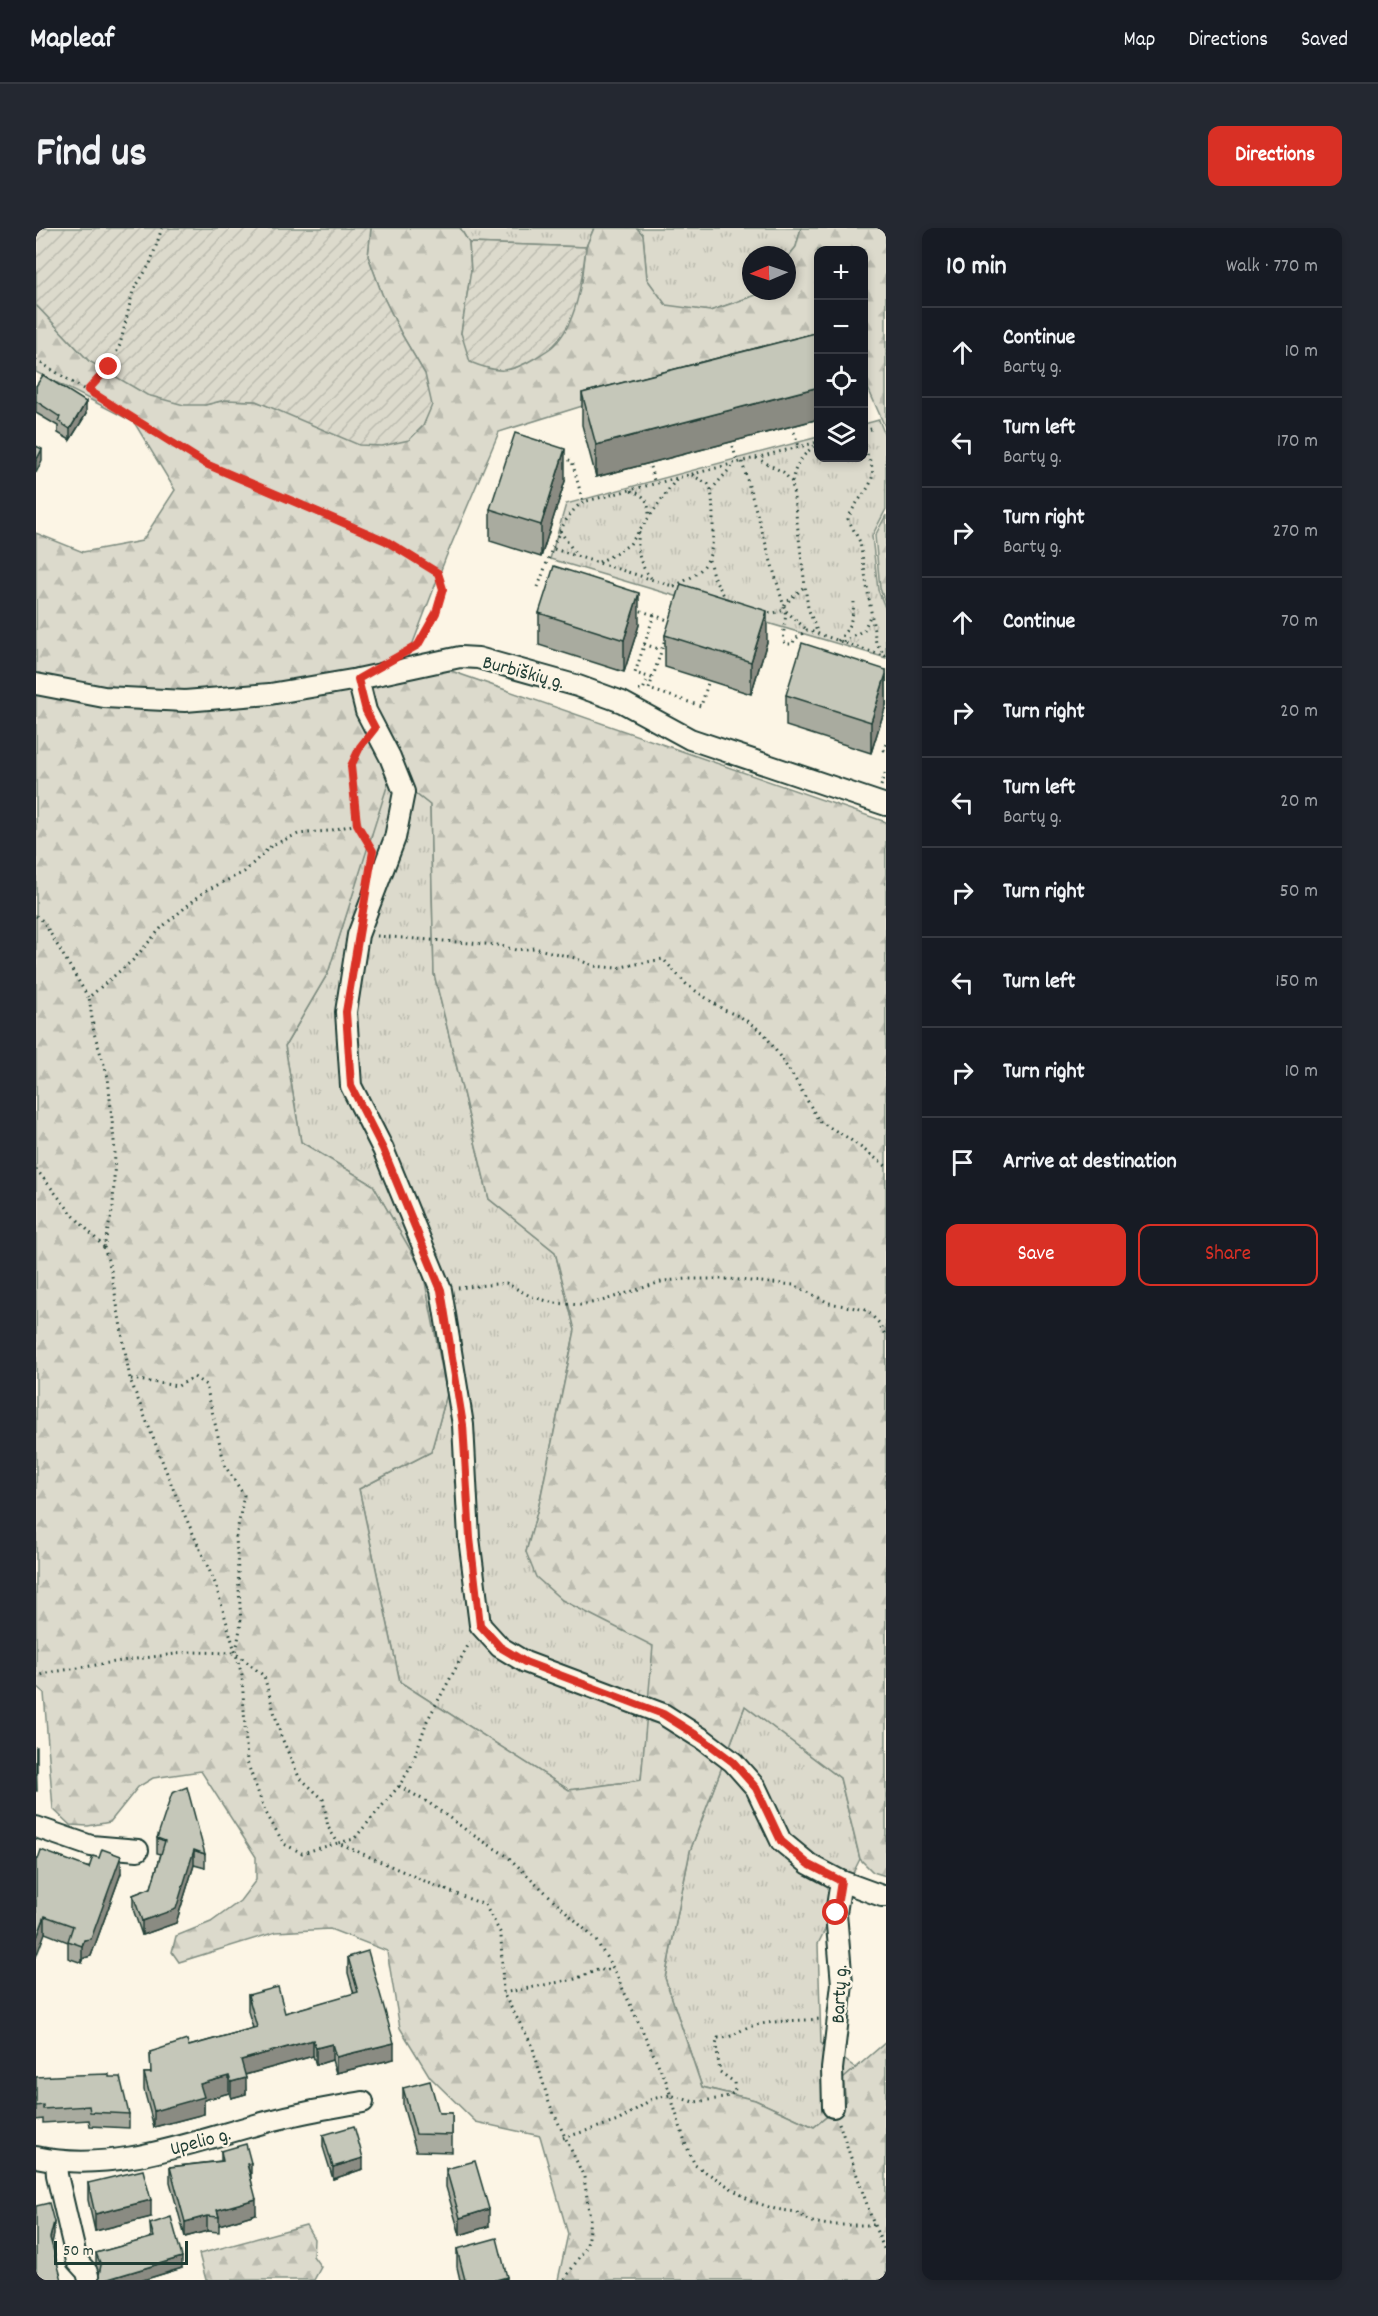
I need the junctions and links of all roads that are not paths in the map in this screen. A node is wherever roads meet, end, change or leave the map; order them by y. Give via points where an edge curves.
1 (358, 679) junction
2 (36, 684) edge
3 (886, 805) edge
4 (36, 1827) edge
5 (138, 1850) dead end
6 (841, 1881) junction
7 (886, 1896) edge
8 (363, 2102) dead end
9 (833, 2107) road end
10 (36, 2157) edge
11 (56, 2162) junction
12 (89, 2280) edge

1 - 2 street, Burbiškių g. via 270,694 185,701 104,697
1 - 3 street, Burbiškių g. via 460,657 478,658 589,690 622,702 690,739
1 - 6 street via 366,711 404,792 395,838 358,935 346,1012 351,1086 383,1149 441,1290 463,1425 480,1625 500,1647 525,1662 663,1714 704,1740 733,1762 756,1788 781,1841 808,1864
4 - 5 street via 91,1846
6 - 7 street
6 - 9 street, Bartų g. via 836,1913 843,1984 832,2069
8 - 11 street, Upelio g. via 282,2118 140,2157
10 - 11 street, Upelio g.
11 - 12 street via 77,2261

